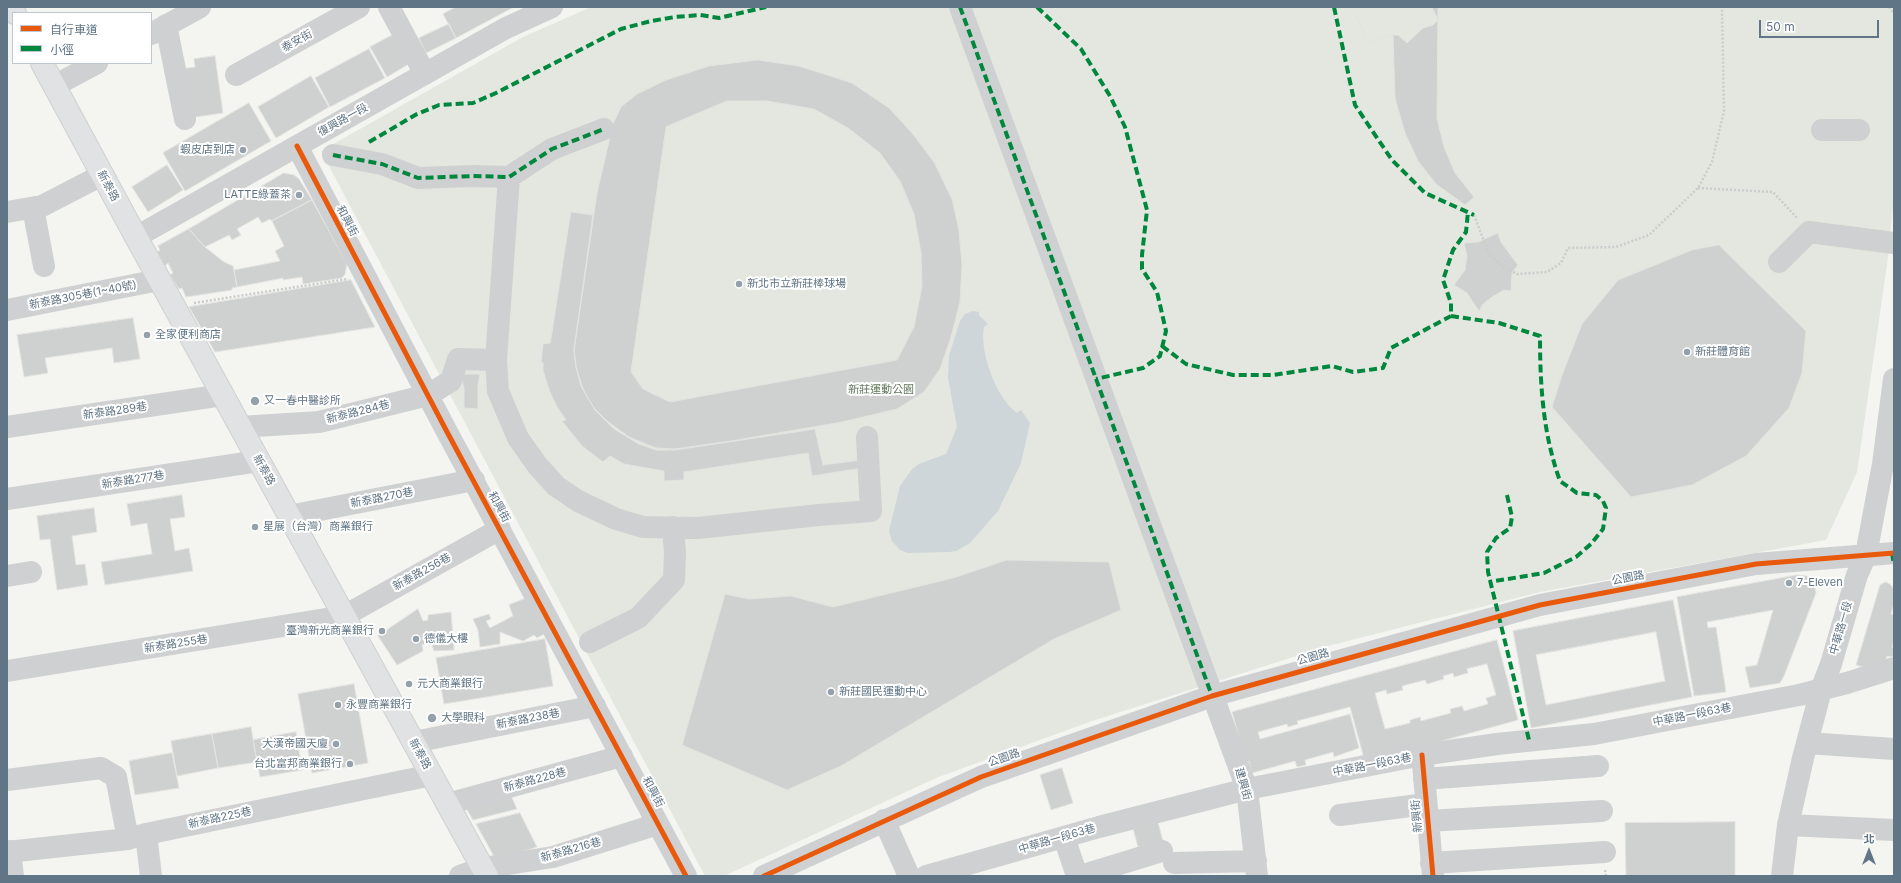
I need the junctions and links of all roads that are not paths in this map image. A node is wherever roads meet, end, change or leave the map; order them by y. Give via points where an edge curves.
1 (200, 7) edge
2 (359, 7) edge
3 (389, 7) edge
4 (552, 7) edge
5 (960, 7) edge
6 (158, 30) edge
7 (43, 64) edge
8 (95, 64) edge
9 (425, 74) junction
10 (236, 75) dead end
11 (54, 86) junction
12 (185, 119) dead end
13 (604, 129) dead end
14 (1822, 130) dead end
15 (1859, 130) dead end
16 (297, 146) junction
17 (333, 155) dead end
18 (102, 175) junction
19 (509, 177) junction
20 (33, 208) junction
21 (7, 212) edge
22 (136, 237) junction
23 (1894, 242) edge
24 (1780, 262) dead end
25 (44, 266) dead end
26 (159, 280) junction
27 (7, 310) edge
28 (496, 360) junction
29 (1894, 379) edge
30 (223, 395) junction
31 (428, 395) junction
32 (7, 427) edge
33 (240, 427) junction
34 (867, 437) dead end
35 (258, 461) junction
36 (1888, 463) edge
37 (474, 480) junction
38 (7, 500) edge
39 (289, 516) junction
40 (673, 527) junction
41 (500, 529) junction
42 (1894, 553) edge
43 (1866, 555) junction
44 (31, 572) dead end
45 (7, 576) edge
46 (344, 616) junction
47 (590, 642) dead end
48 (1894, 668) edge
49 (7, 671) edge
50 (1821, 690) junction
51 (1212, 696) junction
52 (595, 706) junction
53 (414, 742) junction
54 (1807, 743) junction
55 (1894, 749) edge
56 (1422, 755) junction
57 (622, 756) junction
58 (1598, 766) dead end
59 (432, 775) junction
60 (1424, 778) junction
61 (7, 780) edge
62 (1247, 789) junction
63 (448, 804) junction
64 (1602, 811) dead end
65 (1426, 813) junction
66 (1340, 815) dead end
67 (884, 820) junction
68 (658, 824) junction
69 (1788, 825) junction
70 (1894, 830) edge
71 (137, 836) junction
72 (1064, 837) junction
73 (8, 852) edge
74 (1604, 852) dead end
75 (1256, 869) edge
76 (1432, 869) edge
77 (485, 872) edge
78 (12, 876) edge
79 (151, 876) edge
80 (460, 876) edge
81 (686, 876) edge
82 (764, 876) edge
83 (909, 876) edge
84 (926, 876) edge
85 (1079, 876) edge
86 (1782, 876) edge

1 - 6 street
2 - 10 street, 泰安街
3 - 9 street
4 - 9 street, 復興路一段 via 506,28
5 - 51 street, 建興街
6 - 12 street
7 - 11 main road, 新泰路
8 - 11 street
9 - 16 street, 復興路一段
11 - 18 main road, 新泰路
13 - 19 street via 552,149
14 - 15 street
16 - 22 street, 復興路一段
16 - 31 street, 和興街
17 - 19 street via 382,164 418,178
18 - 20 street via 42,206
18 - 22 main road, 新泰路
19 - 28 street
20 - 21 street
20 - 25 street
22 - 26 main road, 新泰路
23 - 24 street via 1809,232
26 - 27 street, 新泰路305巷(1~40號)
26 - 30 main road, 新泰路
28 - 31 street, 新泰路284巷 via 458,359 451,381
28 - 40 street via 498,391 518,438 556,486 616,519 643,526
29 - 36 street, 中華路一段
30 - 32 street, 新泰路289巷
30 - 33 main road, 新泰路
31 - 33 street, 新泰路284巷 via 319,422
31 - 37 street, 和興街
33 - 35 main road, 新泰路
34 - 40 street via 871,511 698,528
35 - 38 street, 新泰路277巷
35 - 39 main road, 新泰路
36 - 43 street, 中華路一段
37 - 39 street, 新泰路270巷
37 - 41 street, 和興街
39 - 46 main road, 新泰路
40 - 47 street via 674,580 638,618
41 - 46 street, 新泰路256巷
41 - 52 street, 和興街
42 - 43 street, 公園路
43 - 50 street, 中華路一段 via 1857,575
43 - 51 street, 公園路 via 1756,564 1540,604
44 - 45 street
46 - 49 street, 新泰路255巷
46 - 53 main road, 新泰路
48 - 50 street, 中華路一段63巷
50 - 54 street, 中華路一段
50 - 56 street, 中華路一段63巷 via 1594,734
51 - 62 street, 建興街
51 - 67 street, 公園路 via 981,777
52 - 53 street, 新泰路238巷
52 - 57 street, 和興街
53 - 59 main road, 新泰路
54 - 55 street
54 - 69 street, 中華路一段
56 - 60 street, 新興街
56 - 62 street, 中華路一段63巷
57 - 63 street, 新泰路228巷
57 - 68 street, 和興街
58 - 60 street
59 - 63 main road, 新泰路
59 - 71 street, 新泰路225巷
60 - 65 street, 新興街
61 - 71 street via 101,768 116,777
62 - 72 street, 中華路一段63巷
62 - 75 street, 建興街
63 - 77 main road, 新泰路
64 - 65 street
65 - 66 street
65 - 76 street, 新興街
67 - 82 street, 公園路
67 - 83 street
68 - 77 street, 新泰路216巷 via 553,857
68 - 81 street, 和興街
69 - 70 street
69 - 86 street, 中華路一段
71 - 73 street, 新泰路225巷
71 - 79 street
72 - 84 street, 中華路一段63巷
72 - 85 street
73 - 78 street
74 - 76 street
75 - 85 street via 1168,857
77 - 80 street, 新泰路216巷

